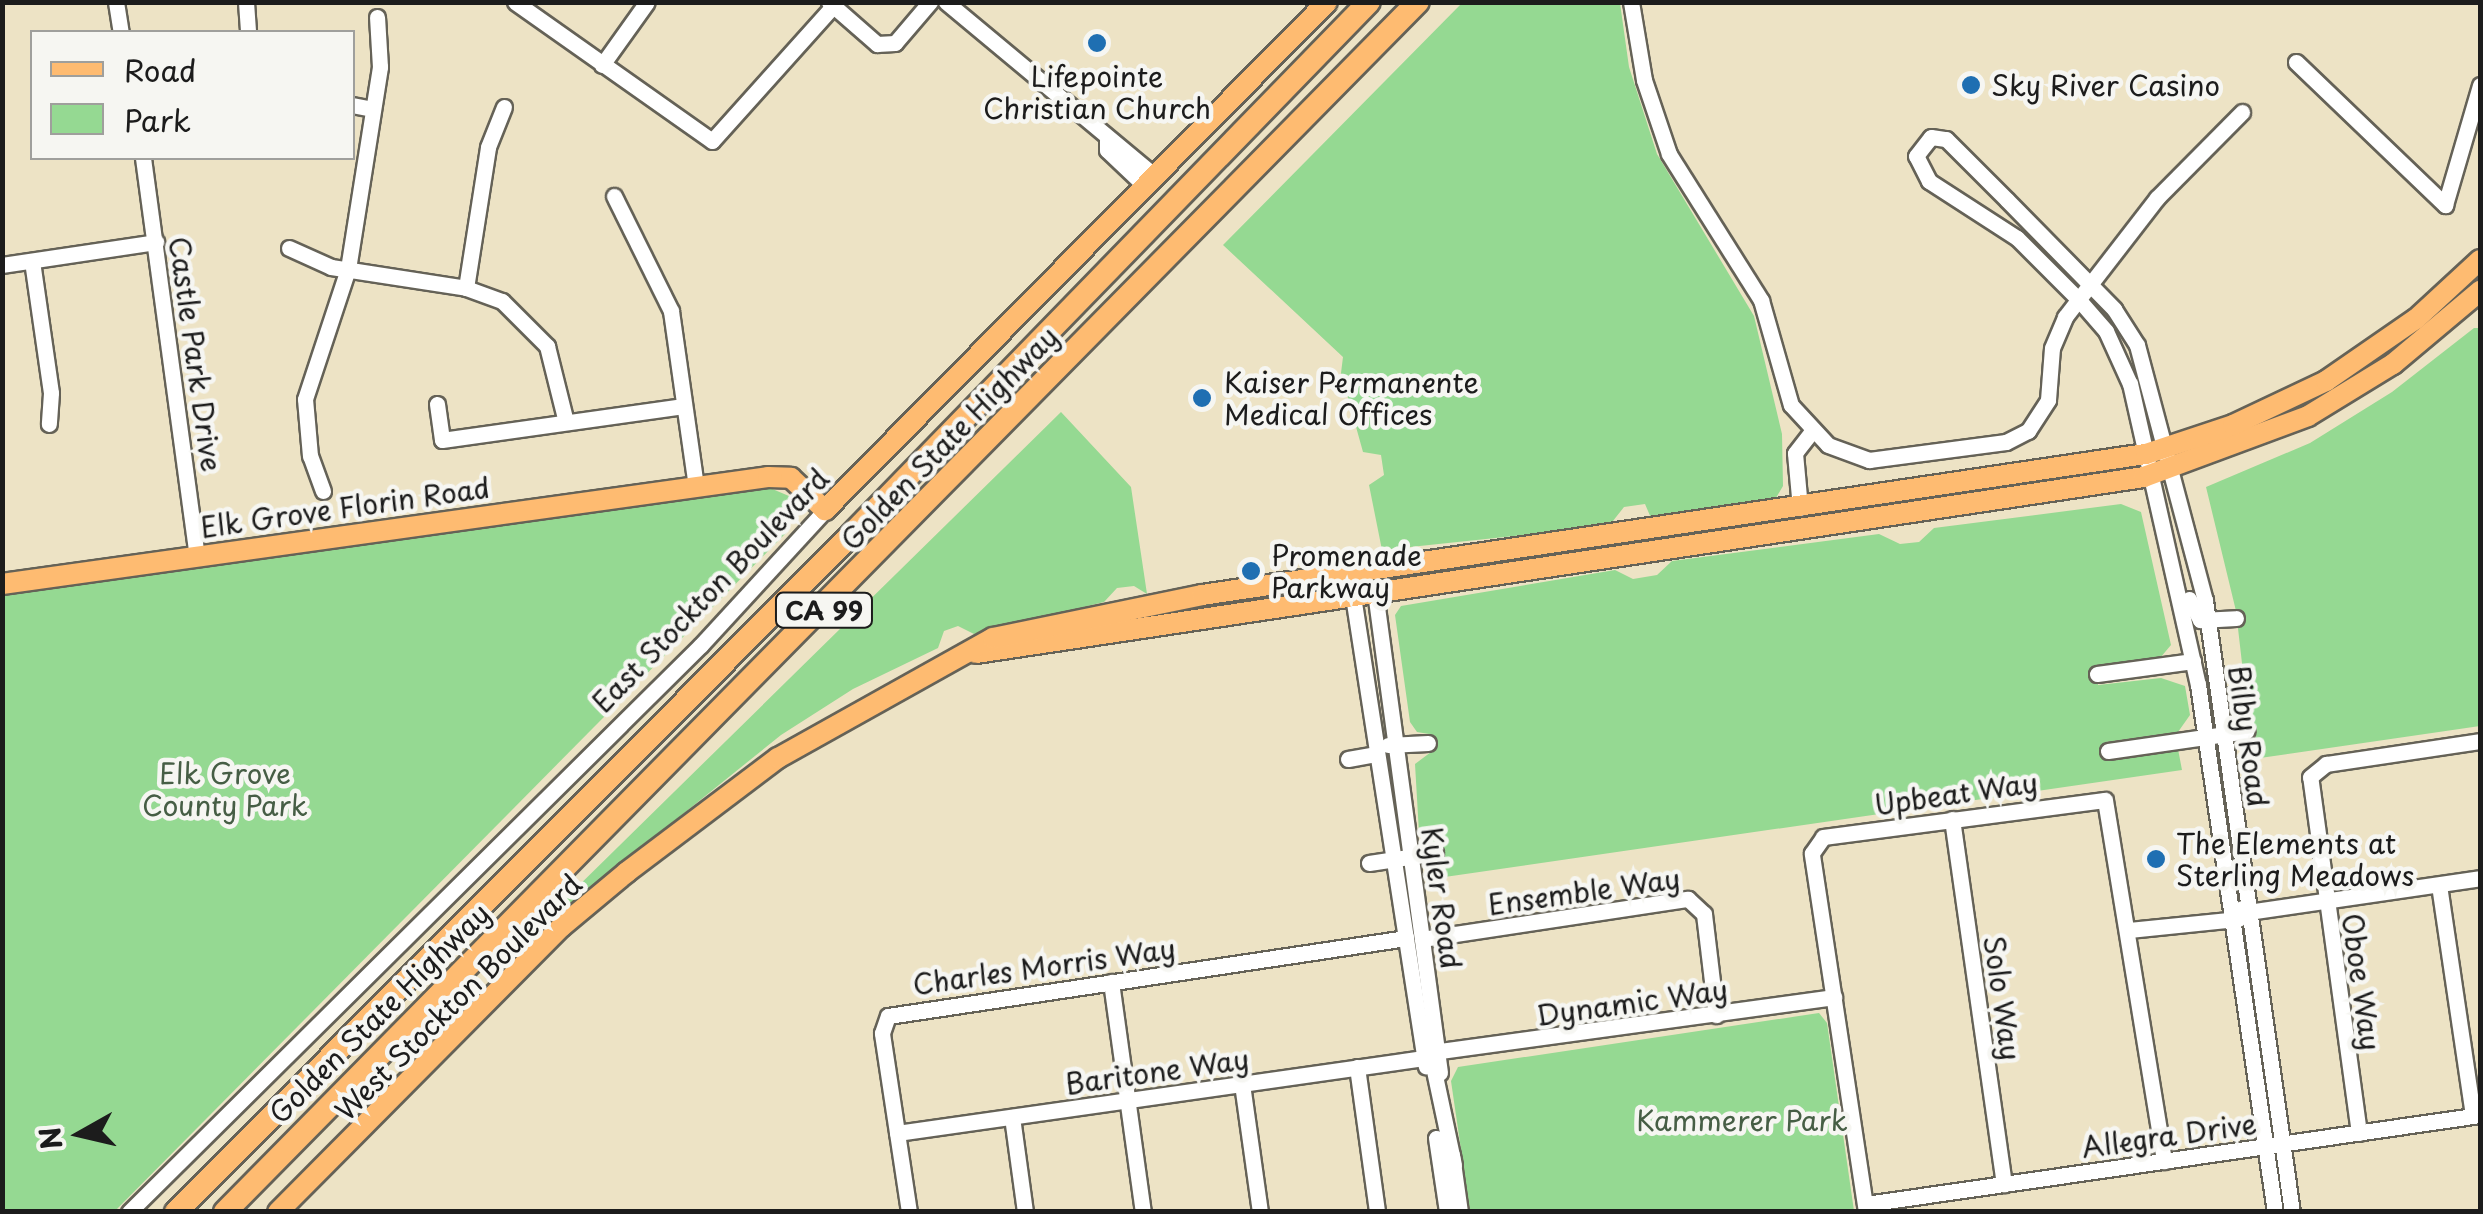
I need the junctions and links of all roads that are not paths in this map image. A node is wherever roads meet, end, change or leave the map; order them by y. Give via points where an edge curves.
1 (116, 2) edge
2 (246, 2) edge
3 (516, 2) edge
4 (647, 2) edge
5 (930, 2) edge
6 (946, 2) edge
7 (1328, 2) edge
8 (1369, 2) edge
9 (1418, 2) edge
10 (1630, 2) edge
11 (831, 4) edge
12 (377, 17) dead end
13 (122, 30) edge
14 (248, 30) edge
15 (2296, 62) dead end
16 (602, 65) junction
17 (2480, 86) edge
18 (355, 105) edge
19 (504, 107) dead end
20 (373, 109) junction
21 (2242, 112) dead end
22 (143, 160) edge
23 (1150, 181) junction
24 (614, 196) dead end
25 (156, 242) junction
26 (288, 248) dead end
27 (2480, 260) edge
28 (32, 261) junction
29 (2, 265) edge
30 (348, 269) junction
31 (2092, 286) junction
32 (466, 288) junction
33 (2480, 291) edge
34 (2080, 301) junction
35 (437, 404) dead end
36 (684, 406) junction
37 (566, 422) junction
38 (49, 424) dead end
39 (1812, 431) junction
40 (2168, 448) junction
41 (2146, 454) junction
42 (2173, 470) junction
43 (2150, 476) junction
44 (696, 486) junction
45 (323, 490) dead end
46 (831, 504) junction
47 (1800, 508) junction
48 (2164, 532) junction
49 (1641, 542) junction
50 (198, 556) junction
51 (2, 584) edge
52 (1374, 592) junction
53 (1353, 596) junction
54 (1130, 617) junction
55 (2236, 618) dead end
56 (2208, 622) junction
57 (1361, 650) junction
58 (976, 653) junction
59 (2193, 661) junction
60 (2101, 674) dead end
61 (2246, 731) dead end
62 (2214, 735) junction
63 (2480, 741) edge
64 (1428, 742) dead end
65 (1397, 747) junction
66 (2108, 750) dead end
67 (1376, 754) junction
68 (1348, 759) dead end
69 (1952, 819) junction
70 (1434, 853) dead end
71 (1402, 858) junction
72 (1369, 862) dead end
73 (2480, 878) edge
74 (2439, 884) junction
75 (2326, 901) junction
76 (2240, 914) junction
77 (2129, 930) junction
78 (1412, 940) junction
79 (1110, 982) junction
80 (1834, 998) junction
81 (1716, 1015) junction
82 (1431, 1056) junction
83 (1357, 1067) junction
84 (1242, 1084) junction
85 (1127, 1100) junction
86 (2477, 1115) edge
87 (1012, 1117) junction
88 (2359, 1132) junction
89 (897, 1133) junction
90 (2274, 1145) junction
91 (2164, 1161) junction
92 (2004, 1184) junction
93 (1866, 1208) edge
94 (129, 1212) edge
95 (176, 1212) edge
96 (224, 1212) edge
97 (278, 1212) edge
98 (908, 1212) edge
99 (1026, 1212) edge
100 (1143, 1212) edge
101 (1260, 1212) edge
102 (1377, 1212) edge
103 (1447, 1212) edge
104 (1460, 1212) edge
105 (2275, 1212) edge
106 (2292, 1212) edge

1 - 13 street
2 - 14 street
3 - 16 street
4 - 16 street
5 - 11 street via 895,43 876,44
6 - 23 street via 1107,140 1107,150
7 - 23 main road, East Stockton Boulevard
8 - 95 highway, Golden State Highway / CA 99 via 824,562
9 - 96 highway, Golden State Highway / CA 99
10 - 39 street via 1644,80 1669,154 1761,300 1782,384
11 - 16 street via 712,141
12 - 20 street via 381,56
15 - 17 street via 2445,205
18 - 20 street
19 - 32 street via 488,147
20 - 30 street
21 - 31 street via 2157,198
22 - 25 street, Castle Park Drive
23 - 46 main road, East Stockton Boulevard
24 - 36 street via 629,238 668,300
25 - 28 street
25 - 50 street, Castle Park Drive
26 - 30 street
27 - 40 main road via 2416,319 2334,376
28 - 29 street
28 - 38 street via 51,393
30 - 32 street
30 - 45 street via 306,399 310,456
31 - 34 street
31 - 34 street, Bilby Road via 1946,139 1922,142 1916,162 1935,187 2013,235
31 - 40 street, Bilby Road via 2137,345
32 - 37 street via 502,301 540,336 558,370
33 - 42 main road via 2420,344 2347,394 2267,435
34 - 39 street via 2056,337 2044,410 2014,440 1880,461 1838,450
34 - 41 street, Bilby Road via 2120,356
35 - 37 street via 442,440
36 - 37 street
36 - 44 street
39 - 47 street via 1795,452
40 - 41 main road
40 - 42 street, Bilby Road
41 - 43 street, Bilby Road
41 - 47 main road
42 - 43 main road
42 - 56 street, Bilby Road
43 - 48 street, Bilby Road
43 - 49 main road
44 - 46 main road, Elk Grove Florin Road via 791,478
44 - 50 main road, Elk Grove Florin Road
46 - 94 street, East Stockton Boulevard via 701,645
47 - 49 main road
48 - 56 street via 2176,545 2192,612
48 - 59 street, Bilby Road
49 - 52 main road via 1534,568
49 - 54 main road via 1202,595
50 - 51 main road, Elk Grove Florin Road
52 - 53 main road
52 - 65 street, Kyler Road
53 - 54 main road
53 - 57 street, Kyler Road
54 - 58 main road via 1018,631
54 - 58 main road via 1063,630 1058,638 998,655
55 - 56 street
56 - 62 street, Bilby Road
57 - 65 street via 1374,678 1384,740
57 - 67 street, Kyler Road
58 - 97 main road, West Stockton Boulevard via 778,758 561,927
59 - 60 street
59 - 62 street, Bilby Road
61 - 62 street
62 - 66 street
62 - 76 street, Bilby Road
62 - 76 street, Bilby Road via 2216,808
63 - 75 street, Oboe Way via 2316,768 2309,782
64 - 65 street
65 - 71 street, Kyler Road
67 - 68 street
67 - 71 street, Kyler Road
69 - 77 street, Upbeat Way via 2105,800
69 - 80 street, Upbeat Way via 1814,843
69 - 92 street, Solo Way
70 - 71 street
71 - 72 street
71 - 78 street, Kyler Road
73 - 74 street
74 - 75 street
74 - 86 street
75 - 76 street
75 - 88 street, Oboe Way
76 - 77 street
76 - 90 street, Bilby Road
76 - 90 street, Bilby Road via 2251,986 2263,1013
77 - 91 street, Upbeat Way
78 - 79 street, Charles Morris Way
78 - 81 street, Ensemble Way via 1688,899 1704,914
78 - 82 street, Kyler Road
79 - 85 street
79 - 89 street, Charles Morris Way via 882,1020
80 - 81 street, Dynamic Way
80 - 93 street, Upbeat Way
81 - 82 street, Dynamic Way
82 - 83 street, Baritone Way
82 - 103 street, Kyler Road
82 - 104 street
83 - 84 street, Baritone Way
83 - 102 street
84 - 85 street, Baritone Way
84 - 101 street
85 - 87 street, Baritone Way
85 - 100 street
86 - 88 street, Allegra Drive
87 - 89 street, Baritone Way
87 - 99 street
88 - 90 street, Allegra Drive
89 - 98 street, Charles Morris Way
90 - 91 street, Allegra Drive
90 - 105 street, Bilby Road
90 - 106 street, Bilby Road
91 - 92 street, Allegra Drive
92 - 93 street, Allegra Drive

